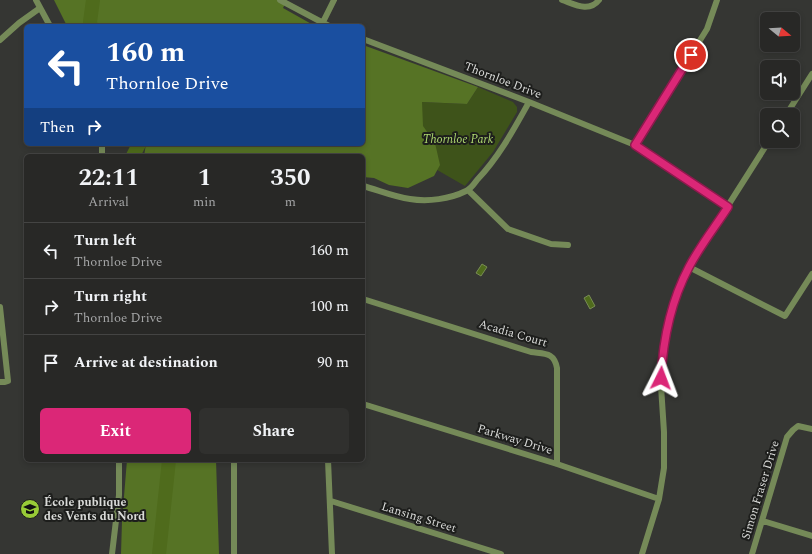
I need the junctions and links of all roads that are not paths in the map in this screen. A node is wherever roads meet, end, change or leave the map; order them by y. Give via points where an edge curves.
1 (36, 0) edge
2 (280, 0) edge
3 (334, 0) edge
4 (562, 0) edge
5 (599, 0) edge
6 (716, 0) edge
7 (40, 8) junction
8 (49, 24) edge
9 (322, 24) joint
10 (0, 40) edge
11 (365, 40) edge
12 (812, 74) edge
13 (529, 102) junction
14 (790, 108) edge
15 (635, 145) junction
16 (766, 148) edge
17 (365, 187) edge
18 (468, 190) junction
19 (728, 207) junction
20 (568, 245) dead end
21 (689, 267) junction
22 (812, 274) edge
23 (365, 299) edge
24 (0, 307) edge
25 (0, 382) edge
26 (365, 405) edge
27 (812, 429) edge
28 (119, 462) edge
29 (234, 462) edge
30 (328, 462) edge
31 (557, 464) junction
32 (659, 499) junction
33 (331, 501) junction
34 (763, 521) junction
35 (812, 536) edge
36 (112, 554) edge
37 (234, 554) edge
38 (332, 554) edge
39 (501, 554) edge
40 (642, 554) edge
41 (752, 554) edge

1 - 7 street
2 - 9 street
3 - 9 street
4 - 5 street via 583,7 590,7
6 - 15 street via 707,29
7 - 8 street
7 - 10 street
11 - 13 street, Thornloe Drive
12 - 14 street
13 - 15 street, Thornloe Drive
13 - 18 street via 506,143
15 - 19 street, Thornloe Drive
16 - 19 street
17 - 18 street via 411,200 449,197
18 - 20 street via 508,229 551,244
19 - 21 street
21 - 22 street via 785,316
21 - 32 street via 675,301 665,338 661,378 664,468
23 - 31 street, Acadia Court via 531,352 550,355 556,359
24 - 25 street via 8,381
26 - 31 street, Parkway Drive
27 - 34 street, Simon Fraser Drive via 798,426 787,437
28 - 36 street via 119,495
29 - 37 street
30 - 33 street
31 - 32 street, Parkway Drive
32 - 40 street
33 - 38 street
33 - 39 street, Lansing Street
34 - 35 street
34 - 41 street, Simon Fraser Drive

